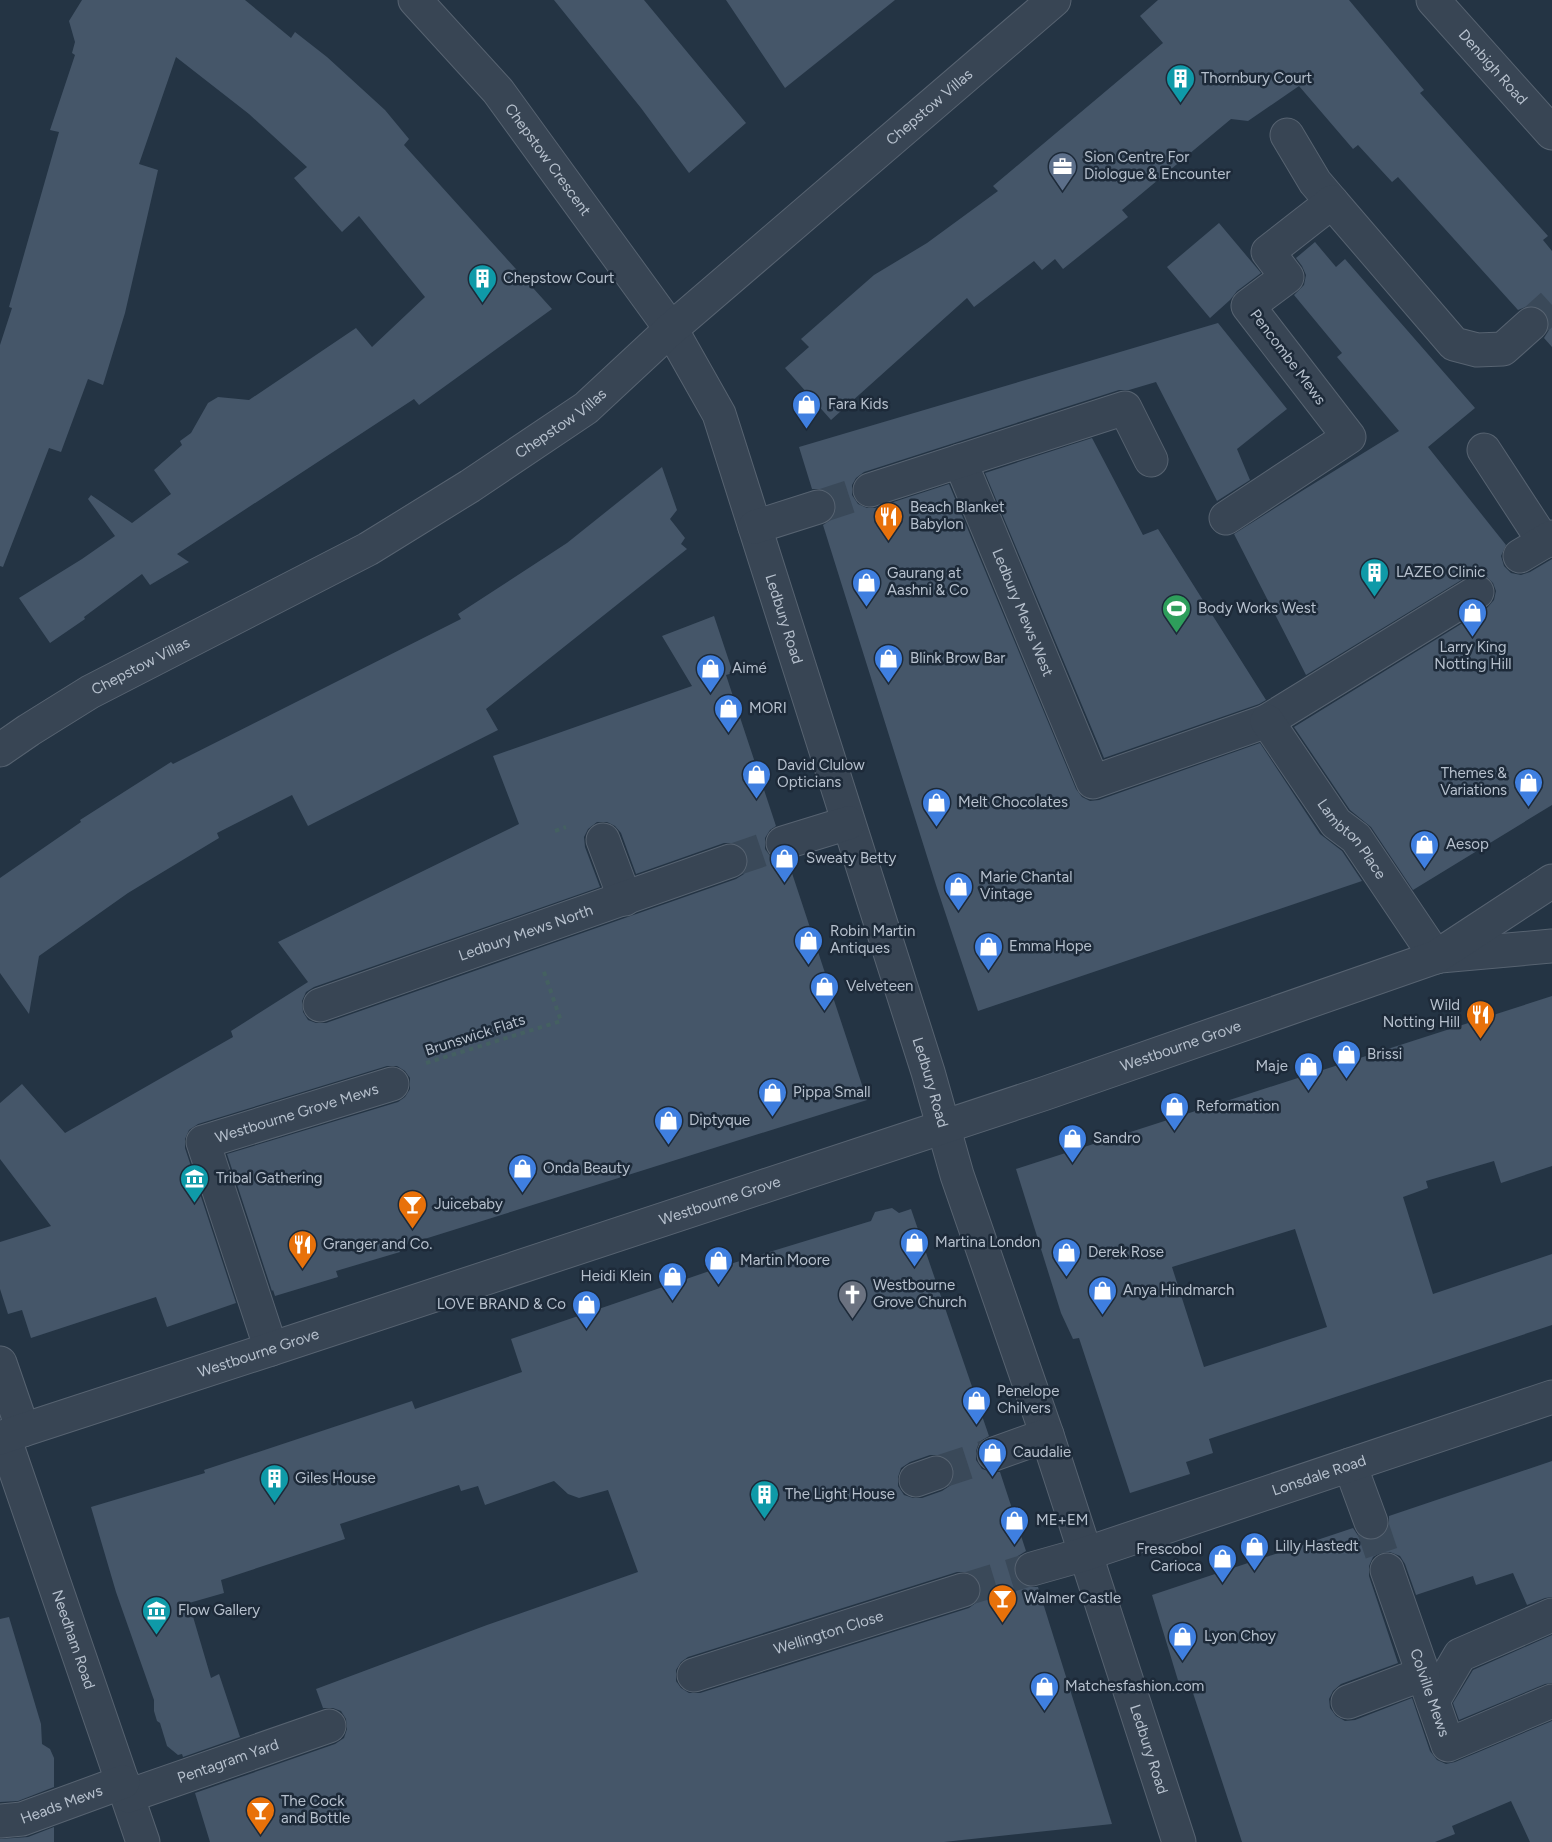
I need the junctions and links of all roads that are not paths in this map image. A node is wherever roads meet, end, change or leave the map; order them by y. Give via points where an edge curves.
1 (415, 0) edge
2 (1054, 0) edge
3 (1433, 0) edge
4 (1552, 133) edge
5 (1287, 135) dead end
6 (1332, 202) junction
7 (1531, 324) tunnel mouth
8 (671, 329) junction
9 (1484, 450) dead end
10 (1151, 460) dead end
11 (960, 461) junction
12 (870, 490) tunnel mouth
13 (818, 507) tunnel mouth
14 (1227, 518) dead end
15 (755, 527) junction
16 (1538, 545) edge
17 (1477, 592) dead end
18 (1267, 721) junction
19 (0, 750) edge
20 (848, 823) junction
21 (603, 840) dead end
22 (783, 843) tunnel mouth
23 (730, 861) tunnel mouth
24 (1552, 881) edge
25 (625, 898) junction
26 (1552, 946) edge
27 (1436, 957) junction
28 (320, 1005) dead end
29 (392, 1084) dead end
30 (945, 1127) junction
31 (272, 1349) junction
32 (0, 1364) edge
33 (1552, 1397) edge
34 (9, 1435) edge
35 (1047, 1435) junction
36 (994, 1454) tunnel mouth
37 (1350, 1465) junction
38 (1371, 1522) tunnel mouth
39 (1085, 1554) junction
40 (1032, 1569) tunnel mouth
41 (1387, 1570) tunnel mouth
42 (963, 1590) tunnel mouth
43 (1552, 1615) edge
44 (694, 1676) dead end
45 (1428, 1687) junction
46 (1552, 1701) edge
47 (1348, 1702) dead end
48 (329, 1726) dead end
49 (125, 1789) junction
50 (0, 1821) edge
51 (143, 1842) edge
52 (1179, 1842) edge

1 - 8 street, Chepstow Crescent via 498,91
2 - 8 street, Chepstow Villas
3 - 4 street, Denbigh Road
5 - 6 street via 1314,182
6 - 7 street via 1454,344 1477,350 1503,349
6 - 14 street, Pencombe Mews via 1268,252 1287,277 1248,306 1349,437
8 - 15 street, Ledbury Road via 719,414
8 - 19 street, Chepstow Villas via 586,408 470,486 368,549 90,692
9 - 16 street
10 - 11 street via 1125,408
11 - 12 street
11 - 18 street, Ledbury Mews West via 1093,782
13 - 15 street
15 - 20 street, Ledbury Road
17 - 18 street
18 - 27 street, Lambton Place via 1336,823 1356,838
20 - 22 street
20 - 30 street, Ledbury Road
21 - 25 street
23 - 25 street, Ledbury Mews North
24 - 27 street, Westbourne Grove
25 - 28 street, Ledbury Mews North
26 - 27 street, Westbourne Grove
27 - 30 street, Westbourne Grove
29 - 31 street, Westbourne Grove Mews via 203,1142
30 - 31 street, Westbourne Grove
30 - 35 street, Ledbury Road via 957,1175
31 - 34 street, Westbourne Grove
32 - 34 street, Needham Road
33 - 37 street, Lonsdale Road
34 - 49 street, Needham Road
35 - 36 street
35 - 39 street, Ledbury Road
37 - 38 street
37 - 39 street, Lonsdale Road
39 - 40 street
39 - 52 street, Ledbury Road
41 - 45 street, Colville Mews
42 - 44 street, Wellington Close
43 - 45 street via 1460,1654
45 - 46 street, Colville Mews via 1449,1745
45 - 47 street
48 - 49 street, Pentagram Yard
49 - 50 street, Heads Mews via 22,1819
49 - 51 street, Needham Road

